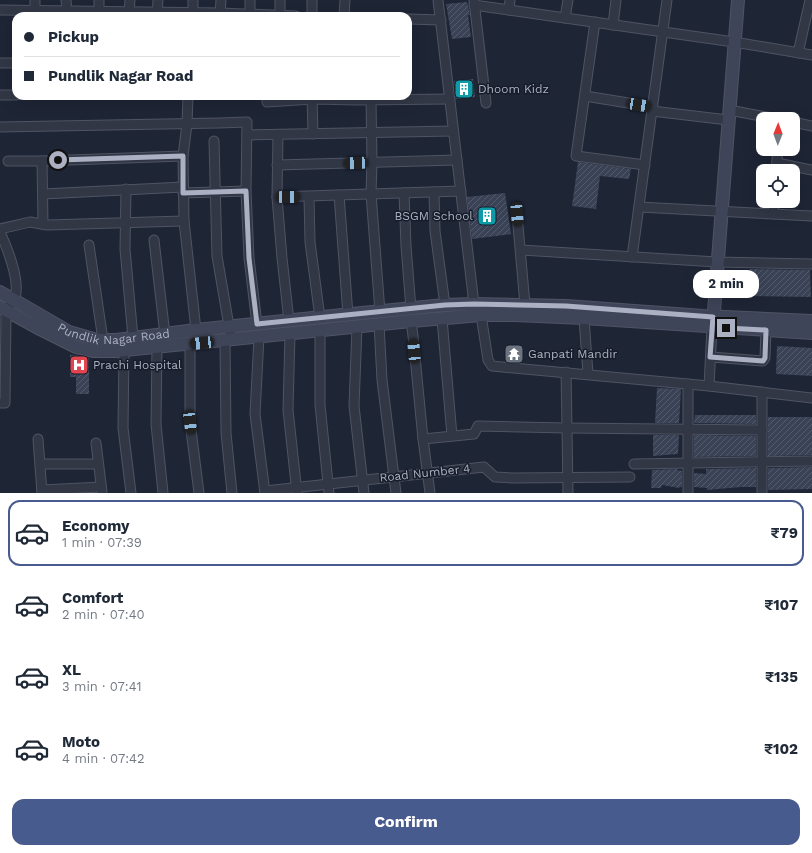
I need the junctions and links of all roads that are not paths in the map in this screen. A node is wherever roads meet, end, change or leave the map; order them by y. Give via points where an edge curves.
1 (35, 0) edge
2 (66, 0) edge
3 (99, 0) edge
4 (130, 0) edge
5 (158, 0) edge
6 (193, 0) edge
7 (221, 0) edge
8 (250, 0) edge
9 (280, 0) edge
10 (312, 0) edge
11 (345, 0) edge
12 (442, 0) edge
13 (510, 0) edge
14 (568, 0) edge
15 (616, 0) edge
16 (667, 0) edge
17 (738, 0) edge
18 (810, 0) edge
19 (474, 3) edge
20 (0, 10) edge
21 (36, 10) junction
22 (509, 10) junction
23 (67, 11) junction
24 (99, 11) junction
25 (130, 12) joint
26 (158, 12) edge
27 (193, 12) edge
28 (220, 12) edge
29 (250, 12) edge
30 (280, 12) edge
31 (312, 12) edge
32 (344, 12) edge
33 (565, 18) junction
34 (412, 19) edge
35 (441, 20) junction
36 (595, 22) junction
37 (613, 25) junction
38 (663, 32) junction
39 (734, 42) junction
40 (798, 53) junction
41 (812, 56) edge
42 (0, 63) edge
43 (12, 63) edge
44 (0, 95) edge
45 (12, 95) edge
46 (585, 96) junction
47 (412, 99) edge
48 (450, 99) junction
49 (188, 100) edge
50 (267, 100) edge
51 (290, 100) edge
52 (312, 100) edge
53 (371, 100) edge
54 (486, 103) dead end
55 (652, 109) junction
56 (729, 115) junction
57 (756, 117) edge
58 (800, 123) edge
59 (187, 124) junction
60 (812, 126) edge
61 (0, 127) edge
62 (453, 131) junction
63 (371, 133) junction
64 (313, 134) junction
65 (247, 135) junction
66 (278, 135) junction
67 (214, 141) dead end
68 (183, 156) junction
69 (457, 160) junction
70 (8, 161) dead end
71 (42, 161) junction
72 (372, 162) junction
73 (277, 165) junction
74 (645, 166) junction
75 (800, 169) edge
76 (812, 170) edge
77 (126, 190) junction
78 (183, 190) junction
79 (246, 191) junction
80 (461, 191) junction
81 (216, 192) junction
82 (434, 192) junction
83 (404, 193) junction
84 (43, 194) junction
85 (371, 194) junction
86 (339, 195) junction
87 (277, 197) junction
88 (309, 197) junction
89 (639, 207) junction
90 (773, 208) edge
91 (721, 211) junction
92 (517, 214) dead end
93 (773, 214) junction
94 (812, 216) edge
95 (184, 221) junction
96 (126, 223) junction
97 (43, 224) junction
98 (0, 230) edge
99 (154, 240) dead end
100 (89, 245) dead end
101 (521, 250) junction
102 (632, 257) junction
103 (718, 262) junction
104 (812, 264) edge
105 (0, 292) edge
106 (14, 300) junction
107 (474, 304) junction
108 (445, 305) junction
109 (525, 305) junction
110 (3, 308) edge
111 (380, 312) junction
112 (348, 315) junction
113 (411, 315) junction
114 (481, 315) junction
115 (320, 318) junction
116 (584, 318) junction
117 (442, 319) junction
118 (289, 321) junction
119 (812, 321) edge
120 (713, 322) junction
121 (257, 324) junction
122 (379, 324) junction
123 (356, 327) junction
124 (196, 330) junction
125 (320, 330) junction
126 (766, 330) junction
127 (812, 333) edge
128 (290, 334) junction
129 (165, 335) junction
130 (228, 336) junction
131 (259, 337) junction
132 (134, 338) junction
133 (103, 340) junction
134 (190, 344) junction
135 (157, 347) junction
136 (124, 350) junction
137 (710, 357) junction
138 (566, 372) junction
139 (588, 374) junction
140 (688, 384) junction
141 (709, 386) junction
142 (762, 392) junction
143 (812, 398) edge
144 (0, 404) edge
145 (567, 428) junction
146 (688, 429) junction
147 (762, 430) junction
148 (452, 436) junction
149 (38, 439) dead end
150 (423, 439) junction
151 (96, 443) dead end
152 (812, 461) edge
153 (762, 462) junction
154 (688, 463) junction
155 (40, 464) junction
156 (98, 464) junction
157 (634, 464) dead end
158 (427, 473) junction
159 (394, 477) junction
160 (568, 477) junction
161 (630, 477) dead end
162 (362, 480) junction
163 (329, 488) edge
164 (102, 490) edge
165 (297, 490) edge
166 (42, 492) edge
167 (265, 492) edge
168 (131, 493) edge
169 (163, 493) edge
170 (199, 493) edge
171 (232, 493) edge
172 (364, 493) edge
173 (396, 493) edge
174 (430, 493) edge
175 (568, 493) edge
176 (688, 493) edge
177 (762, 493) edge

1 - 21 street
2 - 23 street
3 - 24 street
4 - 25 street
5 - 26 street
6 - 27 street
7 - 28 street
8 - 29 street
9 - 30 street
10 - 31 street
11 - 32 street
12 - 35 street
13 - 22 street
14 - 33 street
15 - 37 street
16 - 38 street
17 - 39 main road
18 - 40 street
19 - 22 street
19 - 54 street
20 - 21 street
21 - 23 street
22 - 33 street
23 - 24 street
24 - 25 street
33 - 36 street
34 - 35 street
35 - 48 street
36 - 37 street
36 - 46 street
37 - 38 street
38 - 39 street
38 - 55 street
39 - 40 street
39 - 56 main road
40 - 41 street
42 - 43 street
44 - 45 street
46 - 55 street
46 - 74 street via 576,156
47 - 48 street
48 - 62 street
49 - 59 street
50 - 51 street
52 - 64 street
53 - 63 street
55 - 56 street
55 - 74 street
56 - 57 street
56 - 91 main road
58 - 60 street
59 - 61 street
59 - 65 street via 247,122
59 - 68 street
62 - 63 street
62 - 69 street
63 - 64 street
63 - 72 street
64 - 66 street
65 - 66 street
65 - 79 street
66 - 73 street
67 - 81 street
68 - 71 street
68 - 78 street
69 - 72 street
69 - 80 street
70 - 71 street
71 - 84 street
72 - 73 street
72 - 85 street
73 - 87 street
74 - 89 street
75 - 76 street
77 - 78 street
77 - 84 street
77 - 96 street
78 - 81 street
78 - 95 street
79 - 81 street
79 - 121 street via 249,258
80 - 82 street
80 - 107 street
81 - 130 street via 217,256
82 - 83 street
82 - 108 street via 435,231
83 - 85 street
83 - 113 street
84 - 97 street
85 - 86 street
85 - 111 street
86 - 88 street
86 - 112 street
87 - 88 street
87 - 118 street
88 - 115 street via 310,242
89 - 91 street
89 - 102 street
90 - 93 street
91 - 93 street
91 - 103 main road
92 - 101 street
93 - 94 street
95 - 96 street
95 - 124 street
96 - 97 street
96 - 132 street via 125,250
97 - 98 street via 21,223
98 - 106 street via 9,252 16,281
99 - 129 street
100 - 133 street
101 - 102 street
101 - 109 street
102 - 103 street
103 - 104 street
103 - 120 main road
105 - 106 main road, Pundlik Nagar Road
106 - 110 street
106 - 133 main road, Pundlik Nagar Road via 69,332
107 - 108 main road, Pundlik Nagar Road
107 - 109 main road, Pundlik Nagar Road
107 - 114 street
108 - 113 main road, Pundlik Nagar Road
109 - 120 main road, Pundlik Nagar Road via 566,306
110 - 136 main road, Pundlik Nagar Road via 76,347 93,351
110 - 144 street via 5,403
111 - 112 main road, Pundlik Nagar Road
111 - 113 main road, Pundlik Nagar Road
112 - 115 main road, Pundlik Nagar Road
113 - 117 main road, Pundlik Nagar Road
113 - 122 main road, Pundlik Nagar Road
113 - 150 street
114 - 116 main road, Pundlik Nagar Road
114 - 117 main road, Pundlik Nagar Road
114 - 138 street via 488,360 492,366
115 - 118 main road, Pundlik Nagar Road
116 - 120 main road, Pundlik Nagar Road
116 - 139 street
117 - 148 street
118 - 121 main road, Pundlik Nagar Road
119 - 120 main road, Pundlik Nagar Road
120 - 126 main road, Pundlik Nagar Road
120 - 137 street
121 - 130 main road, Pundlik Nagar Road
122 - 123 main road, Pundlik Nagar Road
122 - 159 street via 382,380
123 - 125 main road, Pundlik Nagar Road
123 - 162 street via 354,406
124 - 129 main road, Pundlik Nagar Road
124 - 130 main road, Pundlik Nagar Road
125 - 128 main road, Pundlik Nagar Road
125 - 163 street via 320,405
126 - 127 main road, Pundlik Nagar Road
126 - 137 street via 763,361
128 - 131 main road, Pundlik Nagar Road
128 - 165 street via 288,410
129 - 132 main road, Pundlik Nagar Road
130 - 131 main road, Pundlik Nagar Road
130 - 134 main road, Pundlik Nagar Road
130 - 171 street via 226,433
131 - 167 street via 255,414
132 - 133 main road, Pundlik Nagar Road
134 - 135 main road, Pundlik Nagar Road
134 - 170 street via 190,422
135 - 136 main road, Pundlik Nagar Road
135 - 169 street via 156,424
136 - 168 street via 123,428
137 - 141 street
138 - 139 street
138 - 145 street
139 - 140 street
140 - 141 street
140 - 146 street
141 - 142 street
142 - 143 street
142 - 147 street
145 - 146 street
145 - 148 street via 478,426 474,434
145 - 160 street
146 - 147 street
146 - 154 street
147 - 153 street
148 - 150 street
149 - 155 street
150 - 158 street
151 - 156 street
152 - 153 street
153 - 154 street
153 - 177 street
154 - 157 street
154 - 176 street
155 - 156 street
155 - 166 street
156 - 164 street
158 - 159 street, Road Number 4
158 - 160 street, Road Number 4 via 484,467 495,476
158 - 174 street
159 - 162 street, Road Number 4
159 - 173 street
160 - 161 street, Road Number 4
160 - 175 street
162 - 163 street, Road Number 4
162 - 172 street
163 - 165 street, Road Number 4
164 - 166 street
165 - 167 street, Road Number 4

